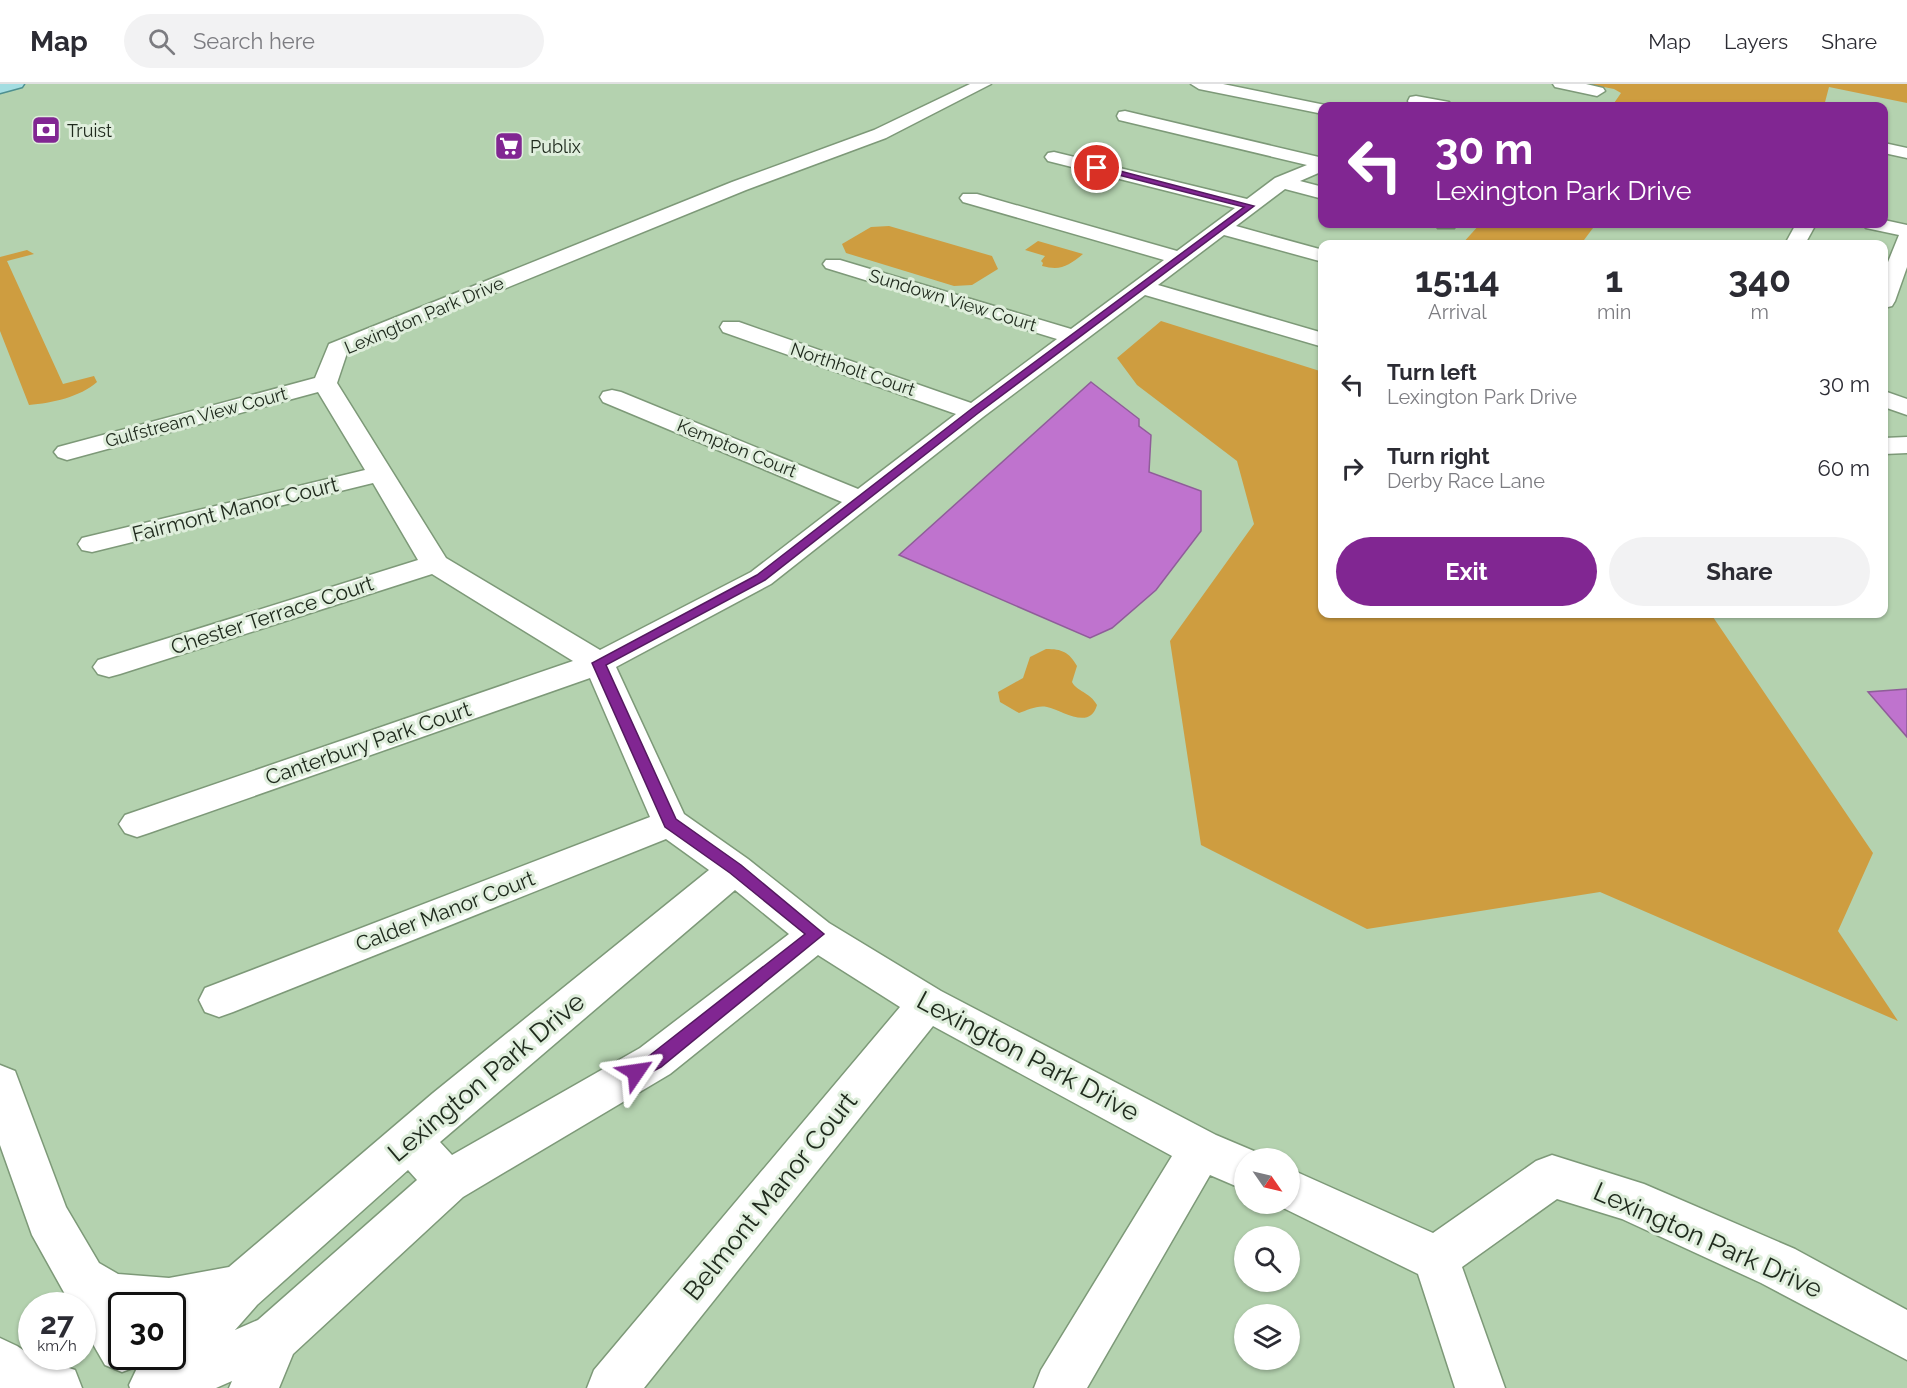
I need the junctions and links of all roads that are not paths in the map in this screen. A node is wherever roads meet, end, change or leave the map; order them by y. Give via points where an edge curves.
1 (16, 84) edge
2 (983, 84) edge
3 (1199, 84) edge
4 (1416, 84) edge
5 (1561, 84) edge
6 (0, 88) edge
7 (1597, 91) dead end
8 (1412, 102) edge
9 (1318, 108) edge
10 (1125, 116) dead end
11 (1888, 149) edge
12 (1907, 153) edge
13 (1054, 157) dead end
14 (1318, 163) edge
15 (1318, 166) edge
16 (1282, 182) junction
17 (1318, 192) edge
18 (970, 198) dead end
19 (1250, 206) junction
20 (1888, 227) edge
21 (1221, 228) junction
22 (1907, 231) edge
23 (1907, 238) edge
24 (1318, 255) edge
25 (1179, 258) junction
26 (833, 264) dead end
27 (1141, 287) junction
28 (1888, 290) edge
29 (731, 327) dead end
30 (1073, 337) junction
31 (1318, 339) edge
32 (325, 383) junction
33 (612, 397) dead end
34 (1888, 400) edge
35 (1907, 408) edge
36 (974, 412) junction
37 (1907, 445) edge
38 (1888, 446) edge
39 (67, 452) dead end
40 (379, 474) junction
41 (861, 500) junction
42 (92, 544) dead end
43 (435, 564) junction
44 (599, 663) junction
45 (109, 667) dead end
46 (670, 823) junction
47 (137, 824) dead end
48 (735, 869) junction
49 (816, 934) junction
50 (219, 1000) dead end
51 (927, 1003) junction
52 (0, 1084) edge
53 (410, 1140) junction
54 (1202, 1149) junction
55 (1234, 1164) edge
56 (447, 1182) junction
57 (1300, 1195) edge
58 (1436, 1258) junction
59 (83, 1280) junction
60 (240, 1288) junction
61 (108, 1324) edge
62 (1907, 1336) edge
63 (275, 1337) junction
64 (0, 1363) edge
65 (134, 1370) edge
66 (57, 1388) edge
67 (144, 1388) edge
68 (152, 1388) edge
69 (159, 1388) edge
70 (254, 1388) edge
71 (612, 1388) edge
72 (1059, 1388) edge
73 (1480, 1388) edge

1 - 6 main road
2 - 32 street, Lexington Park Drive via 880,134 739,186 338,350
3 - 9 street
4 - 8 street
5 - 7 street
10 - 14 street
11 - 12 street
13 - 19 street
15 - 16 street, Canterbury Park Court
16 - 17 street
16 - 19 street, Canterbury Park Court
18 - 25 street
19 - 21 street, Canterbury Park Court
20 - 22 street
21 - 24 street
21 - 25 street, Canterbury Park Court
23 - 28 street
25 - 27 street, Canterbury Park Court
26 - 30 street, Sundown View Court
27 - 30 street, Canterbury Park Court
27 - 31 street
29 - 36 street, Northholt Court
30 - 36 street, Canterbury Park Court
32 - 39 street, Gulfstream View Court
32 - 40 street
33 - 41 street, Kempton Court
34 - 35 street
36 - 41 street, Canterbury Park Court
37 - 38 street
40 - 42 street, Fairmont Manor Court
40 - 43 street
41 - 44 street, Canterbury Park Court via 761,578
43 - 44 street
43 - 45 street, Chester Terrace Court
44 - 46 street
44 - 47 street, Canterbury Park Court
46 - 48 street, Lexington Park Drive
46 - 50 street, Calder Manor Court
48 - 49 street, Lexington Park Drive
48 - 53 street, Lexington Park Drive
49 - 51 street, Lexington Park Drive
49 - 56 street via 655,1061
51 - 54 street, Lexington Park Drive
51 - 71 street, Belmont Manor Court
52 - 59 street via 48,1219
53 - 56 street
53 - 60 street, Lexington Park Drive
54 - 55 street, Lexington Park Drive
54 - 72 street
56 - 63 street
57 - 58 street
58 - 62 street, Lexington Park Drive via 1552,1176 1628,1199 1778,1266
58 - 73 street
59 - 60 street, Lexington Park Drive via 113,1297 169,1302
59 - 61 street
60 - 68 street, Lexington Park Drive
63 - 69 street
63 - 70 street
64 - 66 street
65 - 67 street

